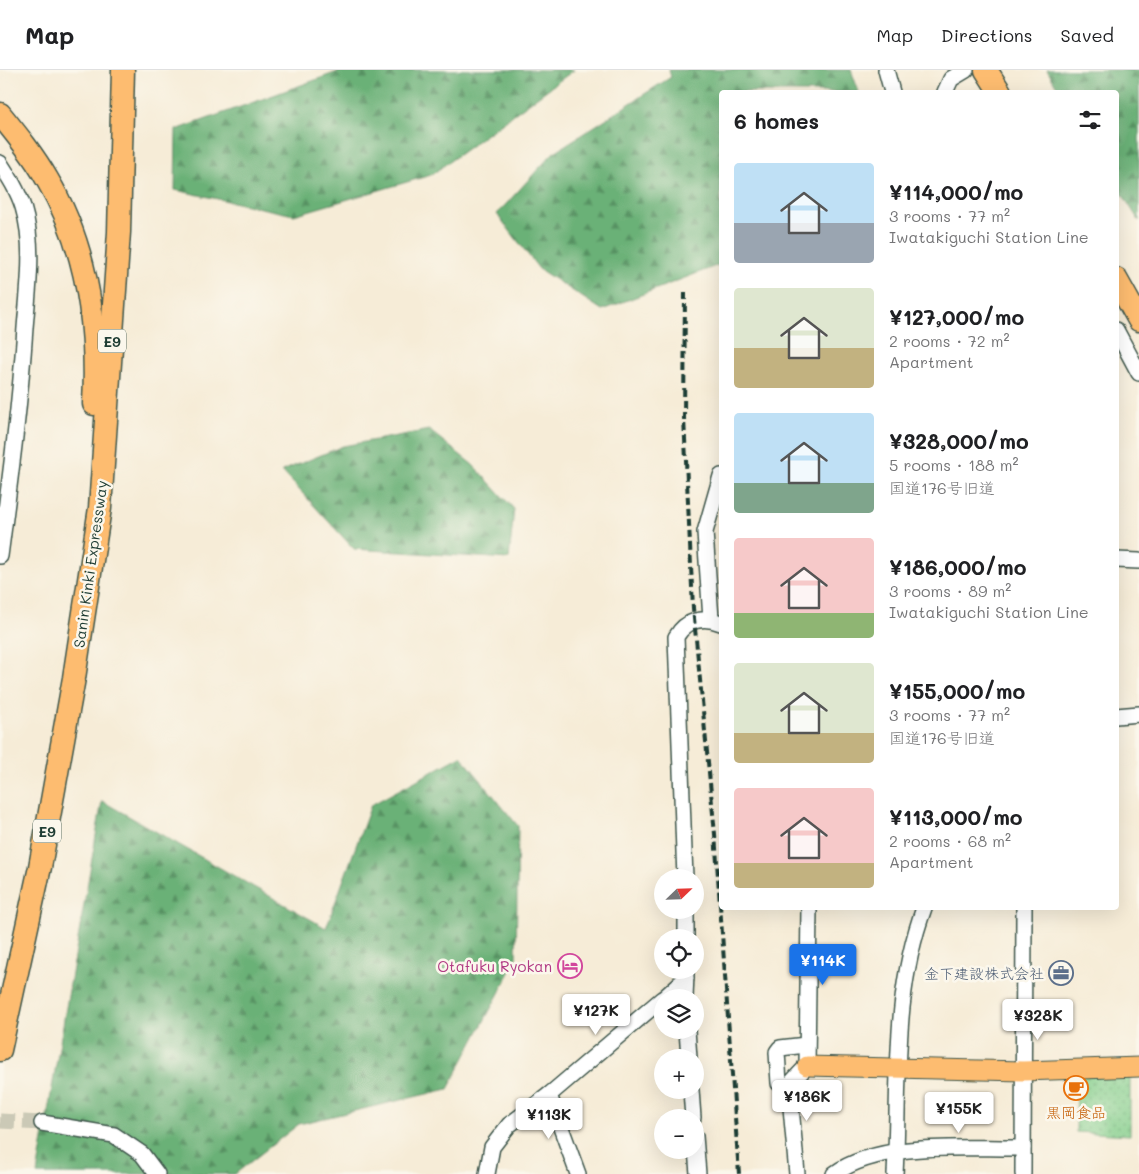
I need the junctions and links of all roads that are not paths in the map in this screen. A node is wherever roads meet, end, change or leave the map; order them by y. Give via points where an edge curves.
1 (123, 70) edge
2 (886, 70) edge
3 (966, 70) edge
4 (986, 70) edge
5 (891, 90) edge
6 (946, 90) edge
7 (999, 90) edge
8 (0, 114) edge
9 (0, 163) edge
10 (1119, 284) edge
11 (1139, 320) edge
12 (1119, 336) edge
13 (1139, 373) edge
14 (719, 483) edge
15 (0, 556) edge
16 (1119, 560) edge
17 (1139, 561) edge
18 (83, 610) junction
19 (716, 621) edge
20 (1139, 714) edge
21 (1119, 716) edge
22 (686, 869) edge
23 (809, 910) edge
24 (923, 910) edge
25 (1024, 910) edge
26 (681, 979) edge
27 (672, 989) edge
28 (654, 1006) edge
29 (806, 1045) junction
30 (0, 1050) edge
31 (807, 1066) junction
32 (1139, 1067) edge
33 (897, 1069) junction
34 (1023, 1071) junction
35 (789, 1085) junction
36 (549, 1095) junction
37 (42, 1123) tunnel mouth
38 (1023, 1148) junction
39 (896, 1150) junction
40 (697, 1159) edge
41 (157, 1174) edge
42 (487, 1174) edge
43 (578, 1174) edge
44 (698, 1174) edge
45 (797, 1174) edge
46 (834, 1174) edge
47 (895, 1174) edge
48 (1023, 1174) edge

1 - 18 highway, Sanin Kinki Expressway / E9 via 119,232 109,401 100,508
2 - 5 street
3 - 6 street via 951,79
4 - 7 highway
8 - 18 highway via 48,180 69,225 86,281 94,336 95,385 83,530
9 - 15 street via 23,208 30,265 18,422
10 - 11 highway
12 - 13 street
14 - 19 street via 705,532
16 - 17 street
18 - 30 highway, Sanin Kinki Expressway / E9 via 40,867
19 - 22 street via 694,621 682,627 676,636
20 - 21 street
23 - 29 street
24 - 33 street via 912,942 905,979
25 - 34 street
26 - 27 street
28 - 36 street
29 - 31 street
29 - 35 street via 780,1048 777,1052 779,1083
31 - 33 main road
31 - 35 street
32 - 34 main road
33 - 34 main road
33 - 39 street
34 - 38 street
35 - 45 street
36 - 42 street via 510,1125 492,1147
36 - 43 street
37 - 41 street via 114,1135 142,1154
38 - 39 street
38 - 48 street
39 - 46 street via 862,1158
39 - 47 street
40 - 44 street

